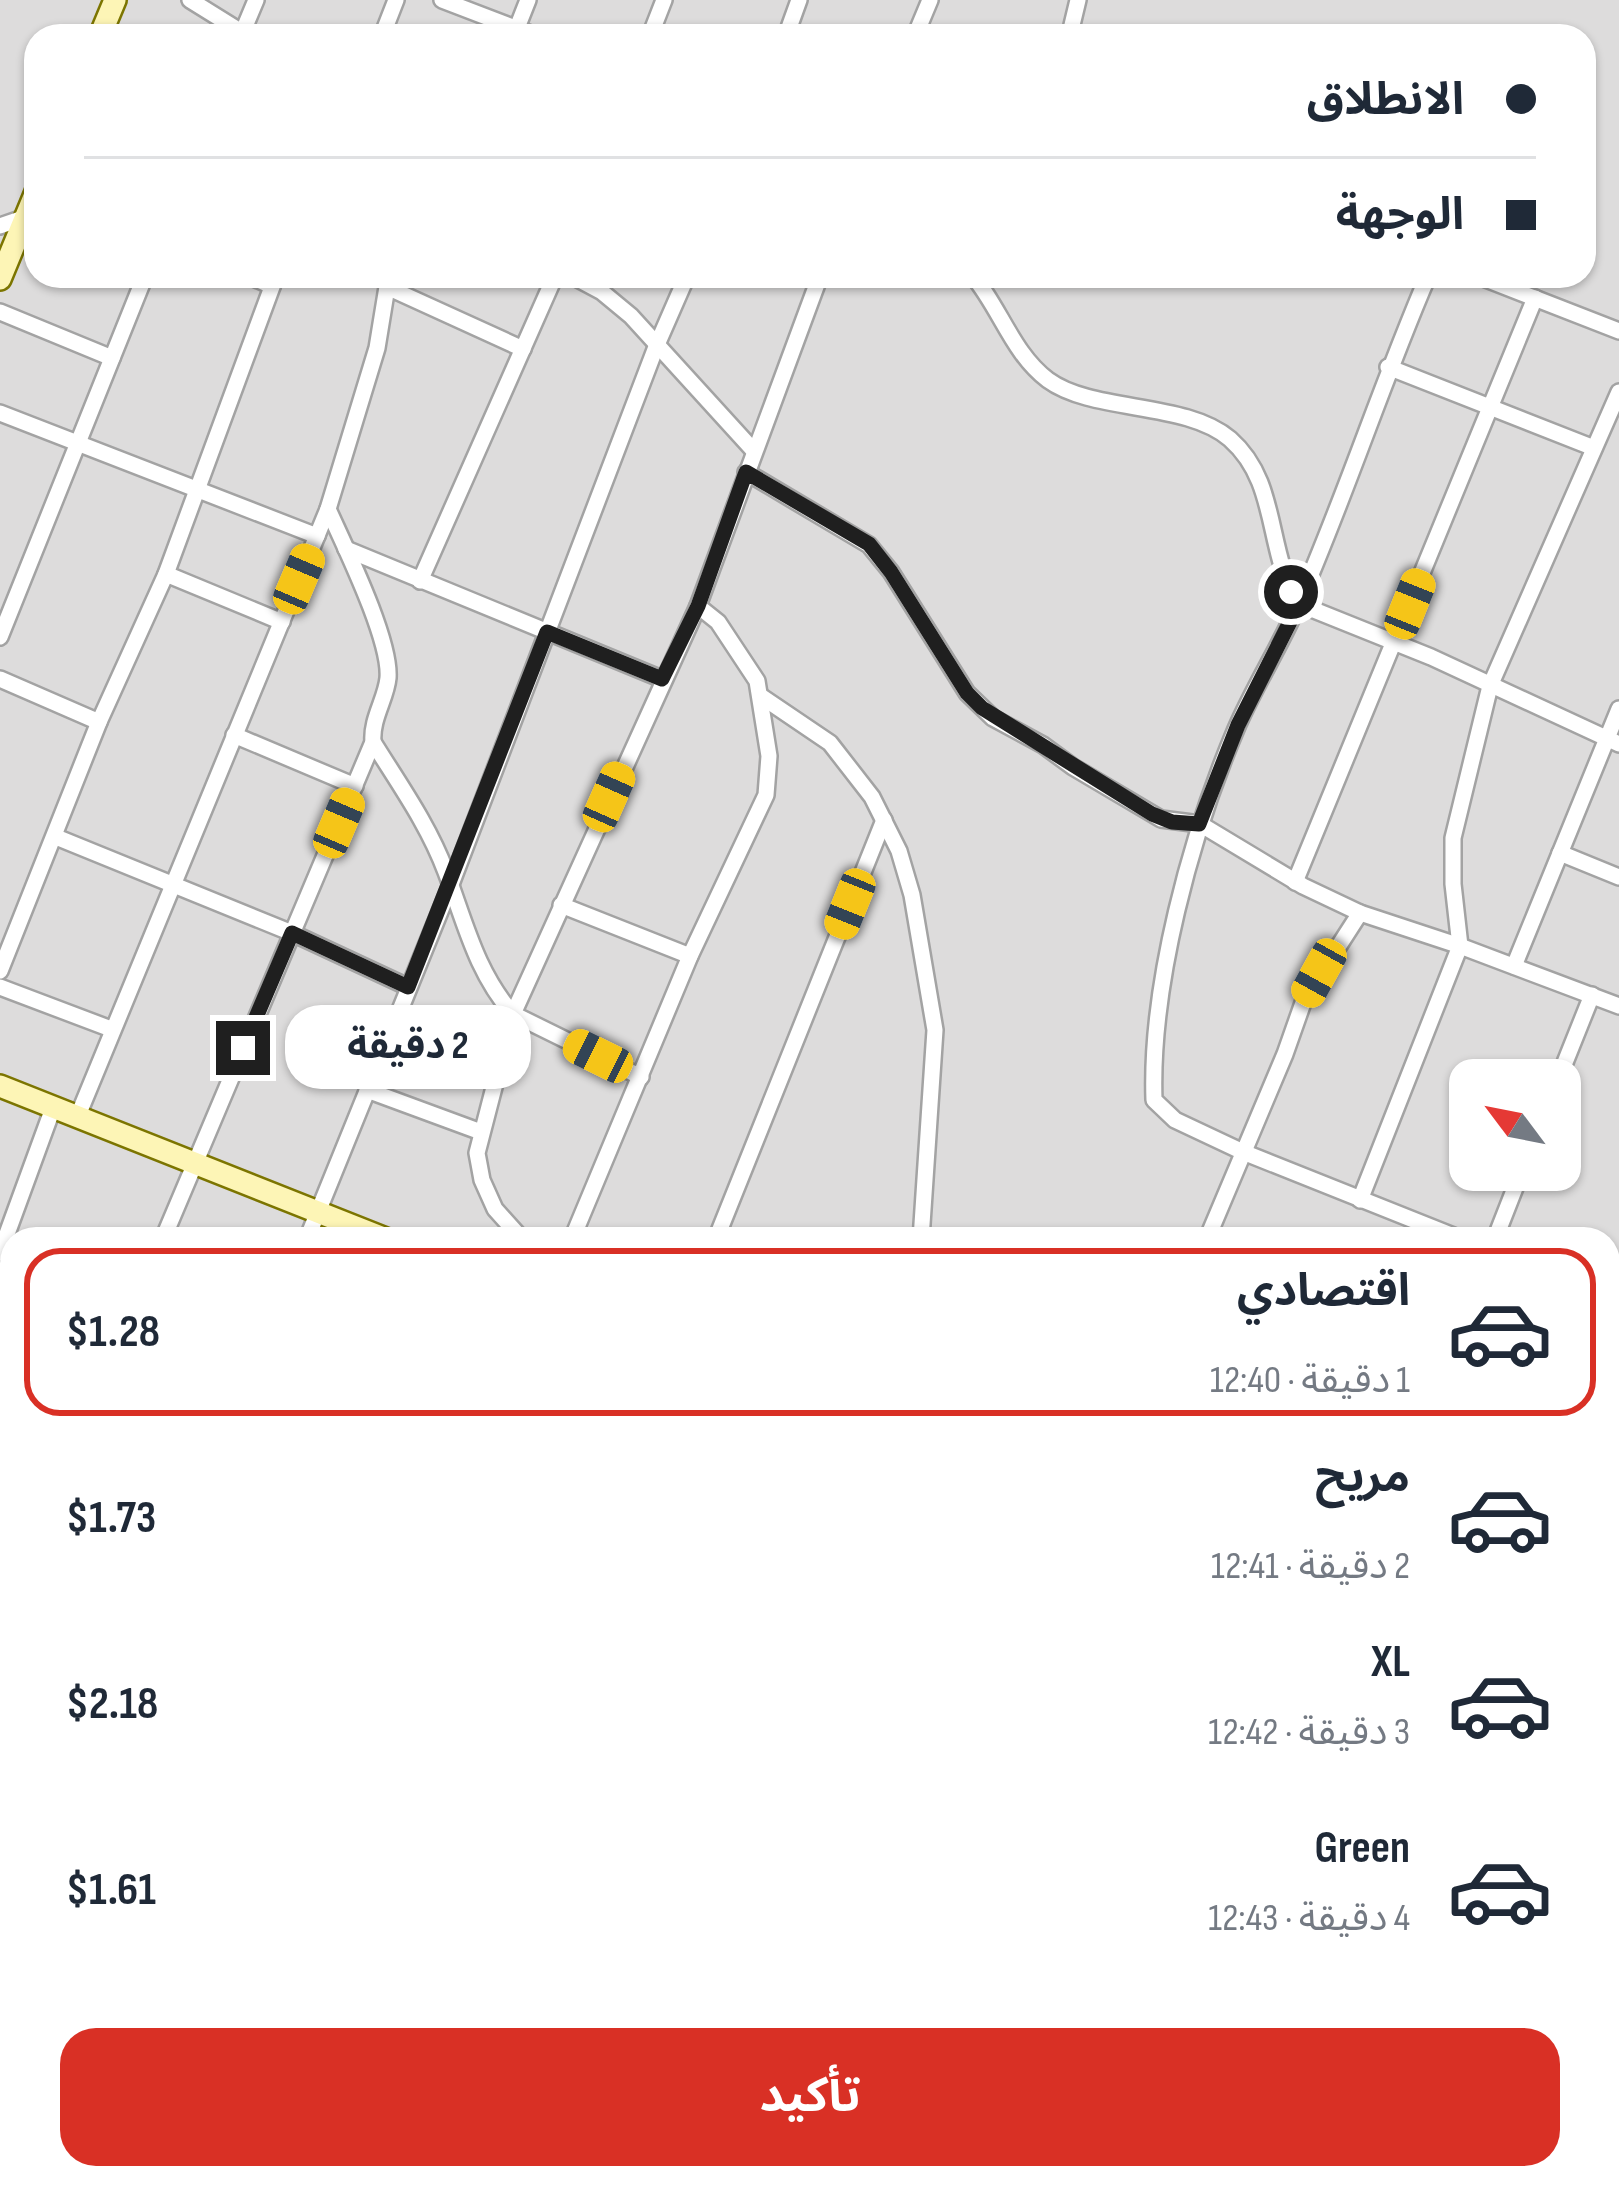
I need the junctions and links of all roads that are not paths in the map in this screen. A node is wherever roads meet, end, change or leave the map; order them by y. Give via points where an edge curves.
1 (190, 0) edge
2 (442, 0) edge
3 (227, 24) edge
4 (497, 24) edge
5 (24, 222) edge
6 (0, 279) edge
7 (140, 288) edge
8 (271, 288) edge
9 (384, 288) edge
10 (399, 288) edge
11 (550, 288) edge
12 (594, 288) edge
13 (682, 288) edge
14 (815, 288) edge
15 (981, 288) edge
16 (1423, 288) edge
17 (1509, 288) edge
18 (1535, 298) junction
19 (0, 312) edge
20 (1619, 331) edge
21 (656, 347) junction
22 (523, 349) junction
23 (112, 358) junction
24 (1388, 368) junction
25 (1619, 392) edge
26 (1490, 406) junction
27 (0, 412) edge
28 (78, 442) junction
29 (1594, 448) junction
30 (754, 451) junction
31 (746, 472) junction
32 (195, 490) junction
33 (328, 509) junction
34 (317, 536) junction
35 (346, 549) junction
36 (166, 574) junction
37 (420, 580) junction
38 (1299, 604) junction
39 (698, 606) junction
40 (282, 622) junction
41 (547, 632) junction
42 (0, 637) edge
43 (1394, 643) junction
44 (662, 679) junction
45 (0, 680) edge
46 (1490, 686) junction
47 (761, 697) junction
48 (1619, 709) edge
49 (100, 722) junction
50 (234, 735) junction
51 (1613, 741) edge
52 (373, 742) junction
53 (355, 786) junction
54 (884, 820) junction
55 (1199, 824) junction
56 (56, 836) junction
57 (1560, 853) junction
58 (1619, 877) edge
59 (1295, 882) junction
60 (173, 884) junction
61 (450, 887) junction
62 (561, 904) junction
63 (1360, 913) junction
64 (292, 933) junction
65 (1460, 946) junction
66 (691, 956) junction
67 (1514, 966) junction
68 (0, 971) edge
69 (0, 987) edge
70 (408, 987) junction
71 (1592, 995) junction
72 (1619, 1006) edge
73 (513, 1014) junction
74 (111, 1029) junction
75 (1566, 1059) edge
76 (641, 1077) junction
77 (0, 1086) edge
78 (367, 1090) junction
79 (53, 1108) junction
80 (77, 1118) junction
81 (481, 1132) junction
82 (1243, 1152) junction
83 (194, 1164) junction
84 (1514, 1191) edge
85 (1360, 1199) junction
86 (317, 1212) junction
87 (9, 1227) edge
88 (168, 1227) edge
89 (311, 1227) edge
90 (355, 1227) edge
91 (511, 1227) edge
92 (577, 1227) edge
93 (721, 1227) edge
94 (922, 1227) edge
95 (1212, 1227) edge
96 (1431, 1227) edge
97 (1500, 1227) edge

1 - 3 street
2 - 4 street
5 - 6 street
7 - 23 street
8 - 32 street
9 - 33 street via 377,348
10 - 22 street
11 - 22 street
12 - 21 street
13 - 21 street
14 - 30 street
15 - 38 street via 1051,382 1228,437 1268,496 1276,559
16 - 24 street
17 - 18 street
18 - 20 street
18 - 26 street
19 - 23 street
21 - 30 street
21 - 41 street
22 - 37 street
23 - 28 street
24 - 26 street
24 - 38 street
25 - 29 street
26 - 29 street
26 - 43 street
27 - 28 street
28 - 32 street
28 - 42 street
29 - 46 street
30 - 31 street
31 - 39 street
31 - 55 street via 869,544 967,693 994,718 1161,819
32 - 34 street
32 - 36 street
33 - 34 street
33 - 35 street
34 - 40 street
35 - 37 street
35 - 52 street via 386,660
36 - 40 street
36 - 49 street
37 - 41 street
38 - 43 street
38 - 55 street
39 - 44 street
39 - 47 street via 718,622
40 - 50 street
41 - 44 street
41 - 61 street
43 - 46 street
43 - 59 street
44 - 62 street
45 - 49 street
46 - 51 street
46 - 65 street via 1454,838
47 - 54 street via 830,743
47 - 66 street via 766,795
48 - 51 street
49 - 56 street
50 - 53 street
50 - 60 street
51 - 57 street
52 - 53 street
52 - 61 street via 412,799
53 - 64 street
54 - 93 street
54 - 94 street via 912,895 934,1030
55 - 59 street
55 - 82 street via 1152,1056 1154,1100 1175,1120
56 - 60 street
56 - 68 street
57 - 58 street
57 - 67 street
59 - 63 street
60 - 64 street
60 - 74 street
61 - 70 street
61 - 73 street via 481,968
62 - 66 street
62 - 73 street
63 - 65 street
63 - 82 street via 1304,1000
64 - 70 street
64 - 83 street
65 - 67 street
65 - 85 street
66 - 76 street
67 - 71 street
69 - 74 street
70 - 78 street
71 - 72 street
71 - 75 street
73 - 76 street
73 - 81 street
74 - 80 street
76 - 92 street
77 - 79 street
78 - 81 street
78 - 86 street
79 - 80 street
79 - 87 street
80 - 83 street
81 - 91 street via 482,1180
82 - 85 street
82 - 95 street
83 - 86 street
83 - 88 street
84 - 97 street
85 - 96 street
86 - 89 street
86 - 90 street

